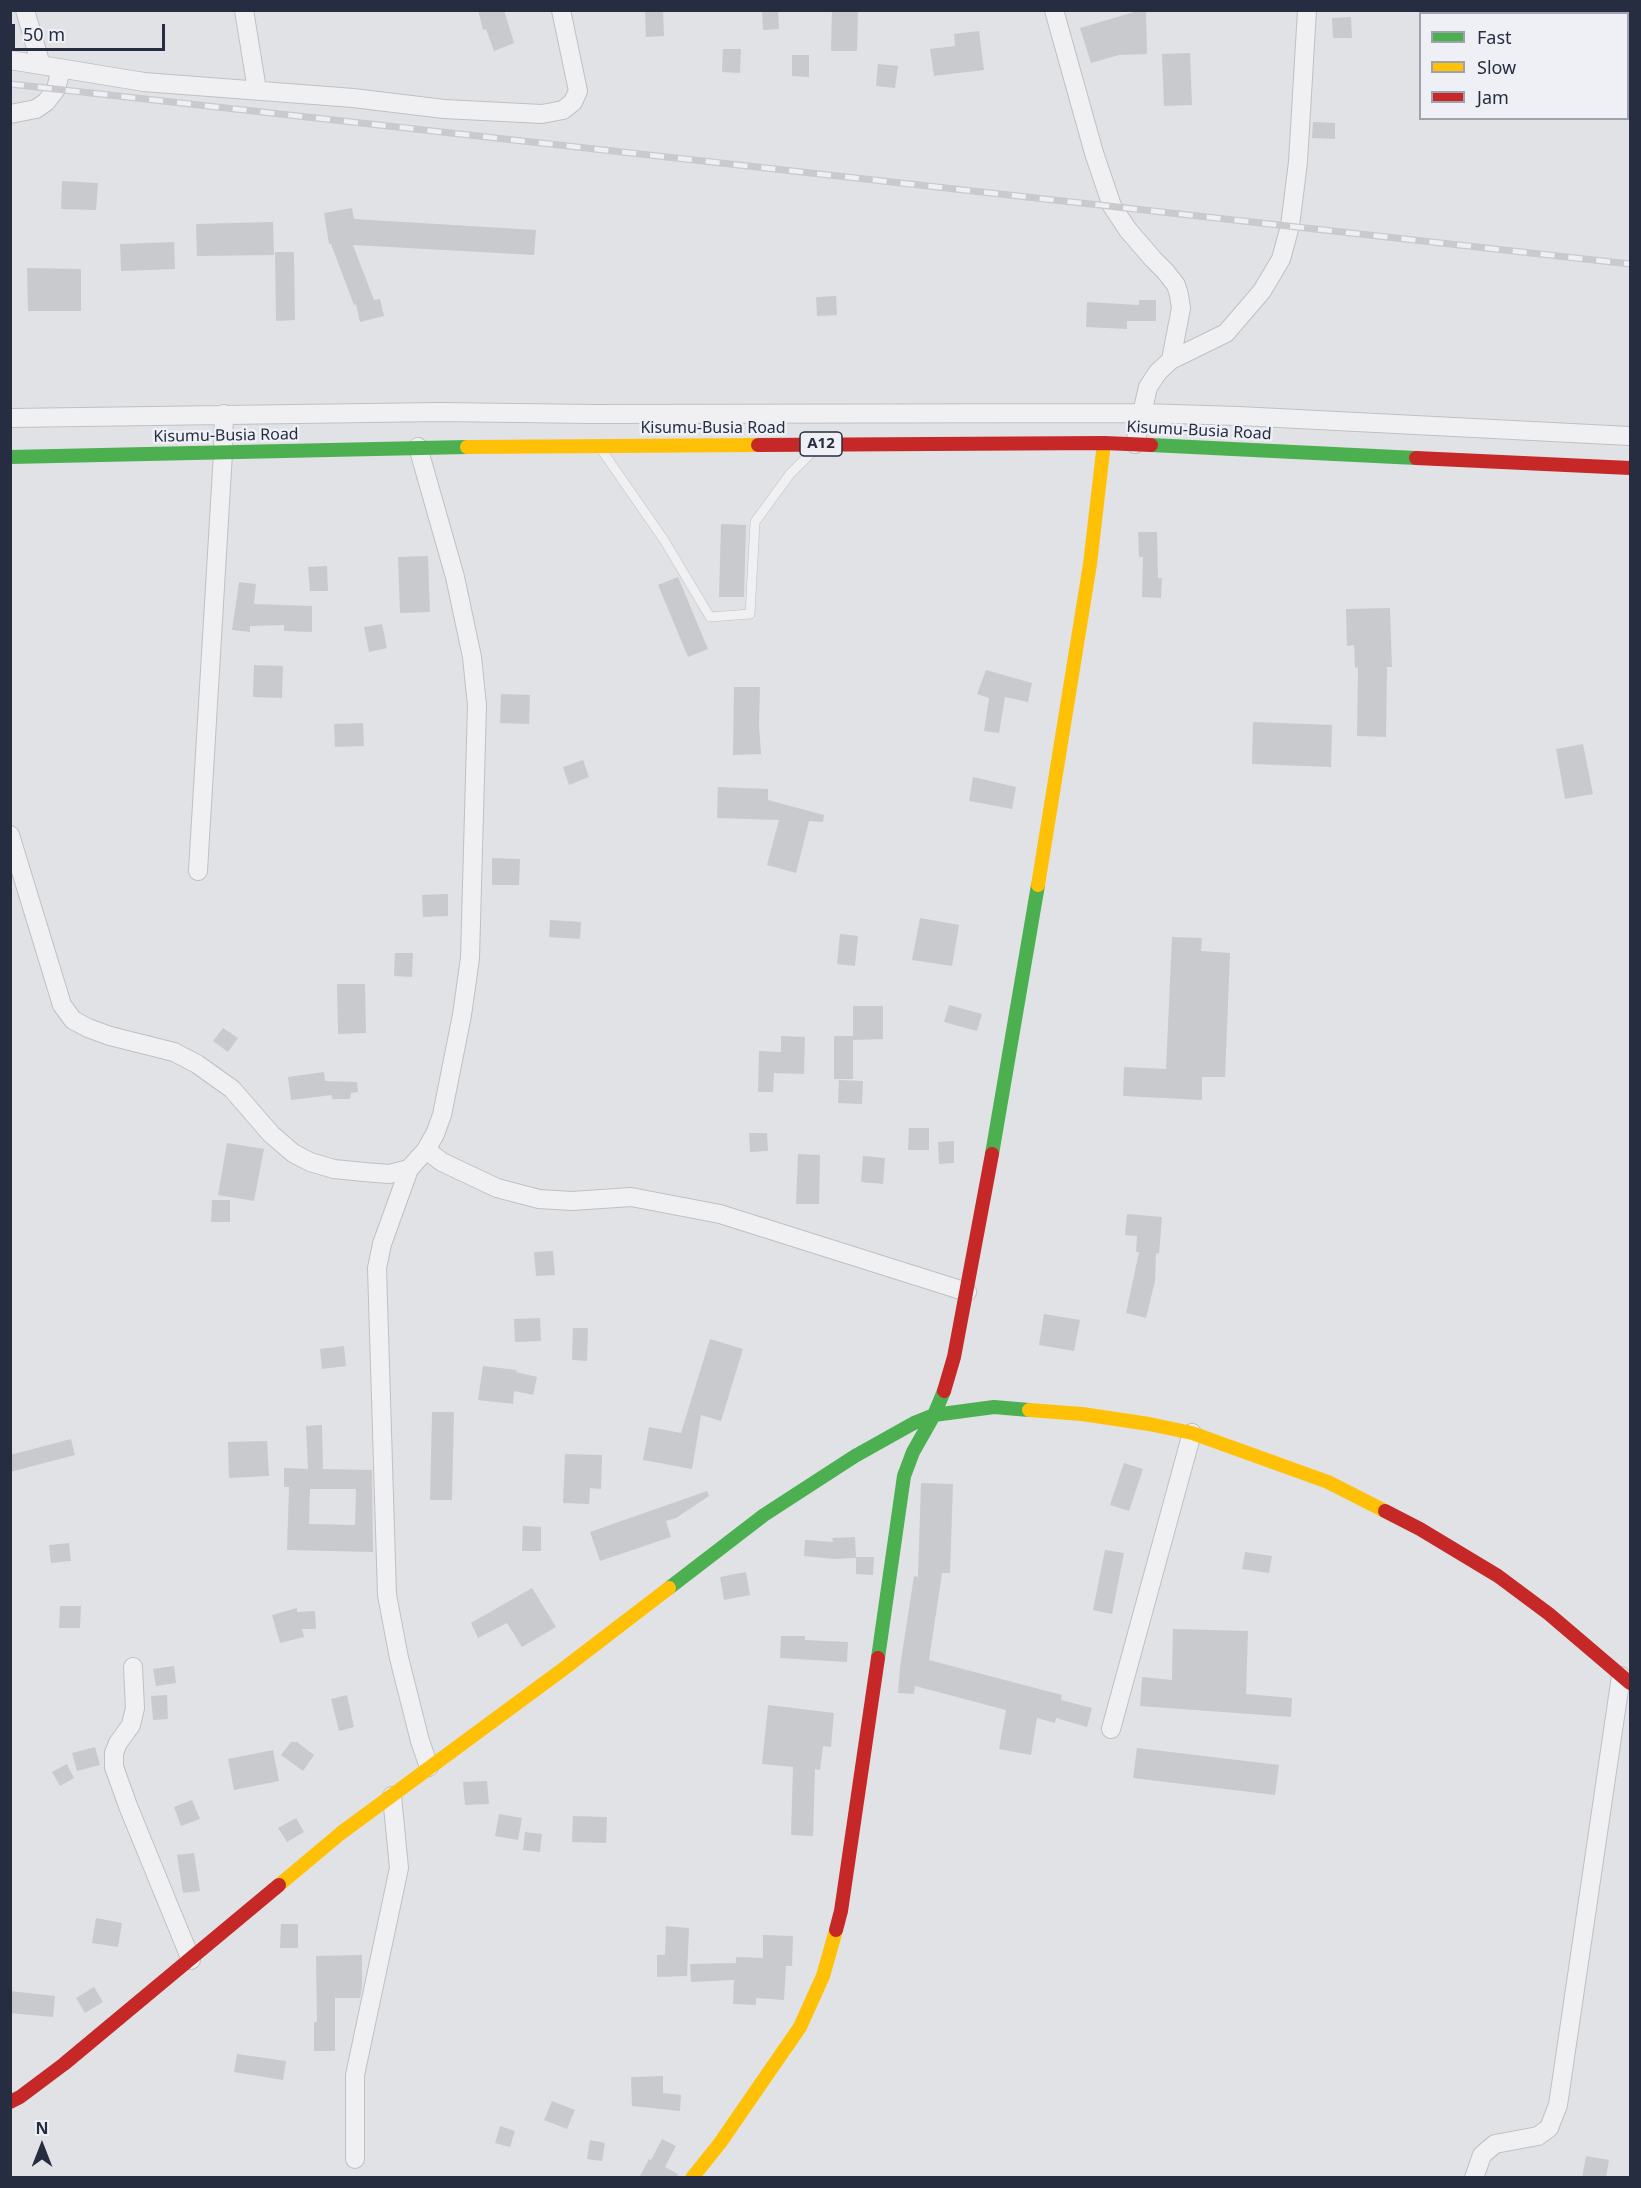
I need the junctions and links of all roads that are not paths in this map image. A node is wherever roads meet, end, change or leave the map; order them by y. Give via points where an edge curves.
1 (26, 10) edge
2 (244, 10) edge
3 (561, 10) edge
4 (1054, 10) edge
5 (1307, 10) edge
6 (10, 60) edge
7 (41, 65) junction
8 (61, 69) junction
9 (257, 90) junction
10 (13, 114) edge
11 (1171, 360) junction
12 (1141, 413) junction
13 (224, 414) junction
14 (10, 418) edge
15 (1630, 436) edge
16 (1104, 442) junction
17 (820, 444) junction
18 (1135, 444) junction
19 (598, 445) junction
20 (418, 447) junction
21 (223, 453) junction
22 (10, 457) edge
23 (1630, 468) edge
24 (10, 835) edge
25 (198, 871) dead end
26 (426, 1150) junction
27 (409, 1169) junction
28 (967, 1292) junction
29 (934, 1415) junction
30 (1192, 1432) junction
31 (133, 1667) dead end
32 (1626, 1680) edge
33 (1111, 1729) dead end
34 (429, 1767) junction
35 (392, 1796) junction
36 (191, 1960) junction
37 (10, 2102) edge
38 (355, 2159) dead end
39 (692, 2178) edge
40 (1474, 2178) edge

1 - 7 street
2 - 9 street
3 - 9 street via 578,91 563,110 542,114 499,113
4 - 11 street via 1112,206 1176,285 1181,308
5 - 11 street via 1298,162 1290,226 1281,259 1262,291 1226,333
6 - 7 street
7 - 8 street
8 - 9 street via 144,82
8 - 10 street via 56,89 46,102 36,109
11 - 12 street via 1148,387
12 - 13 street
12 - 15 street
12 - 18 street
13 - 14 street
13 - 21 street
16 - 17 main road, Kisumu-Busia Road / A12
16 - 18 main road, Kisumu-Busia Road / A12
16 - 28 main road via 1090,564
17 - 19 main road, Kisumu-Busia Road / A12
17 - 19 lane via 790,474 755,522 750,614 710,617 664,540
18 - 23 main road, Kisumu-Busia Road / A12
19 - 20 main road, Kisumu-Busia Road / A12
20 - 21 main road, Kisumu-Busia Road / A12
20 - 26 street via 455,577 472,657 477,705 470,958 442,1116
21 - 22 main road, Kisumu-Busia Road / A12
21 - 25 street
24 - 27 street via 62,1005 73,1020 110,1036 174,1052 197,1064 232,1089 293,1153 310,1161 334,1169 388,1174
26 - 27 street
26 - 28 street via 496,1188 539,1199 631,1197 720,1214
27 - 34 street via 377,1268 386,1584 399,1658
28 - 29 main road via 954,1357
29 - 30 main road via 994,1407 1082,1414
29 - 34 main road via 855,1455 764,1515 656,1600
29 - 39 main road via 904,1476 841,1911 823,1976 800,2027
30 - 32 main road via 1328,1482 1420,1529 1507,1582
30 - 33 street
31 - 36 street via 135,1708 131,1725 114,1753 114,1767
32 - 40 street via 1556,2112 1549,2128 1538,2136 1495,2144 1482,2155
34 - 35 main road
35 - 36 main road via 340,1833
35 - 38 street via 399,1868 355,2075
36 - 37 main road via 64,2064

